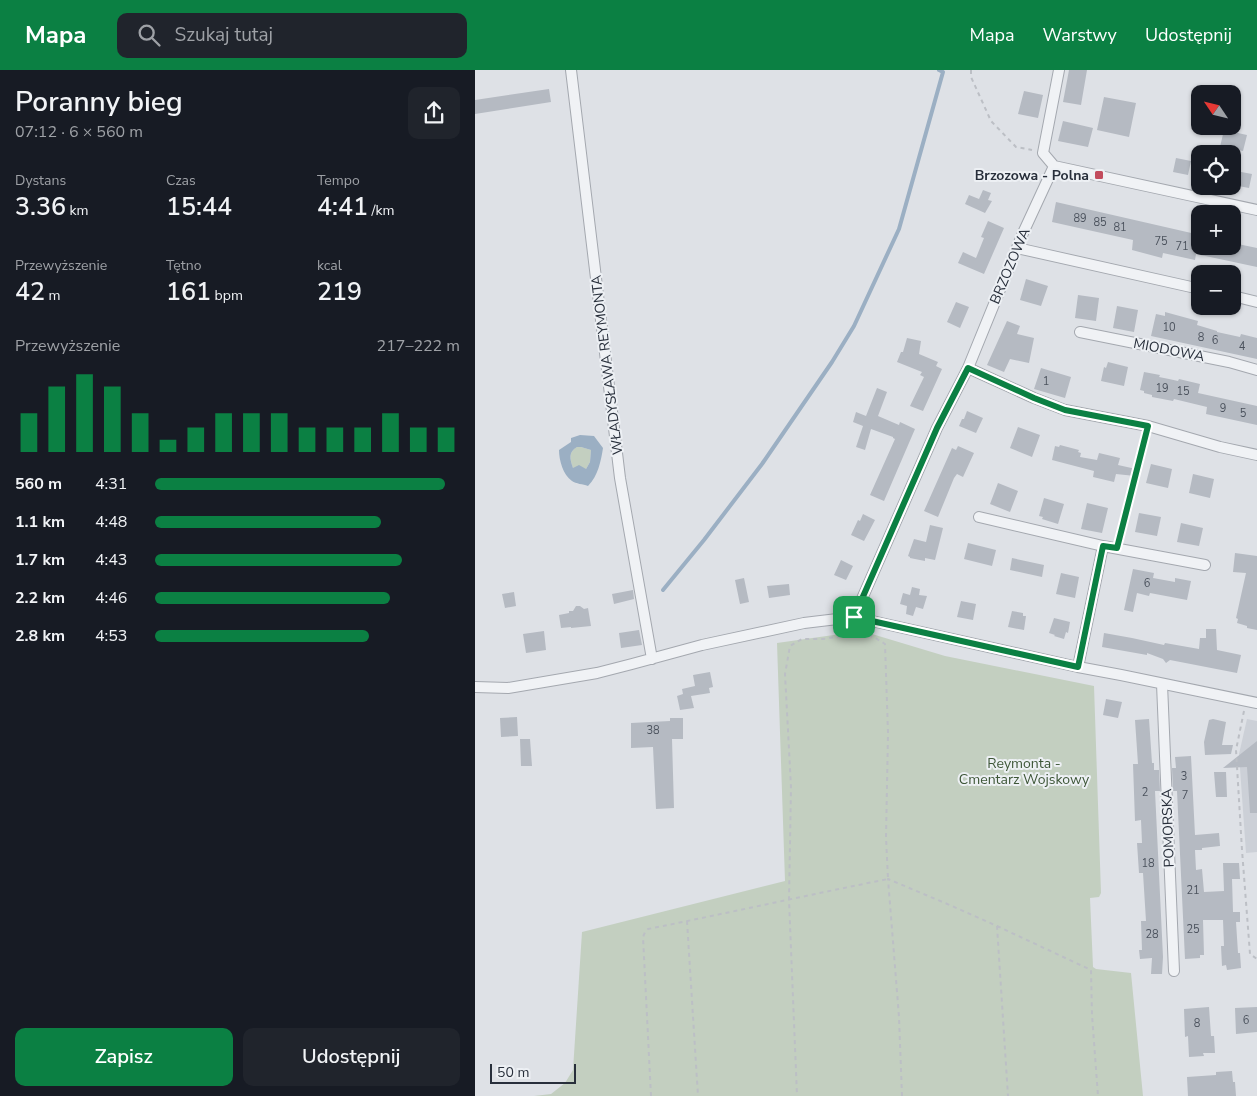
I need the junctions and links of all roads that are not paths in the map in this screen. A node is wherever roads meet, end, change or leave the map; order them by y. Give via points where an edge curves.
1 (571, 70) edge
2 (1059, 70) edge
3 (1055, 166) junction
4 (1257, 210) edge
5 (1017, 248) junction
6 (1191, 286) edge
7 (1241, 298) edge
8 (1257, 302) edge
9 (1080, 332) dead end
10 (968, 368) junction
11 (1257, 370) edge
12 (1257, 455) edge
13 (979, 517) dead end
14 (1103, 546) junction
15 (1205, 565) dead end
16 (854, 617) junction
17 (652, 659) junction
18 (1078, 667) junction
19 (1162, 684) junction
20 (475, 687) edge
21 (1252, 702) edge
22 (1174, 971) dead end

1 - 17 street, WŁADYSŁAWA REYMONTA via 620,478
2 - 3 street via 1043,153
3 - 4 street
3 - 5 street, BRZOZOWA
5 - 6 street
5 - 10 street, BRZOZOWA
7 - 8 street
9 - 11 street, MIODOWA
10 - 12 street via 1065,410 1148,426
10 - 16 street, BRZOZOWA via 937,428
13 - 14 street
14 - 15 street
14 - 18 street
16 - 17 street via 804,623
16 - 18 street
17 - 20 street via 508,688
18 - 19 street
19 - 21 street
19 - 22 street, POMORSKA

